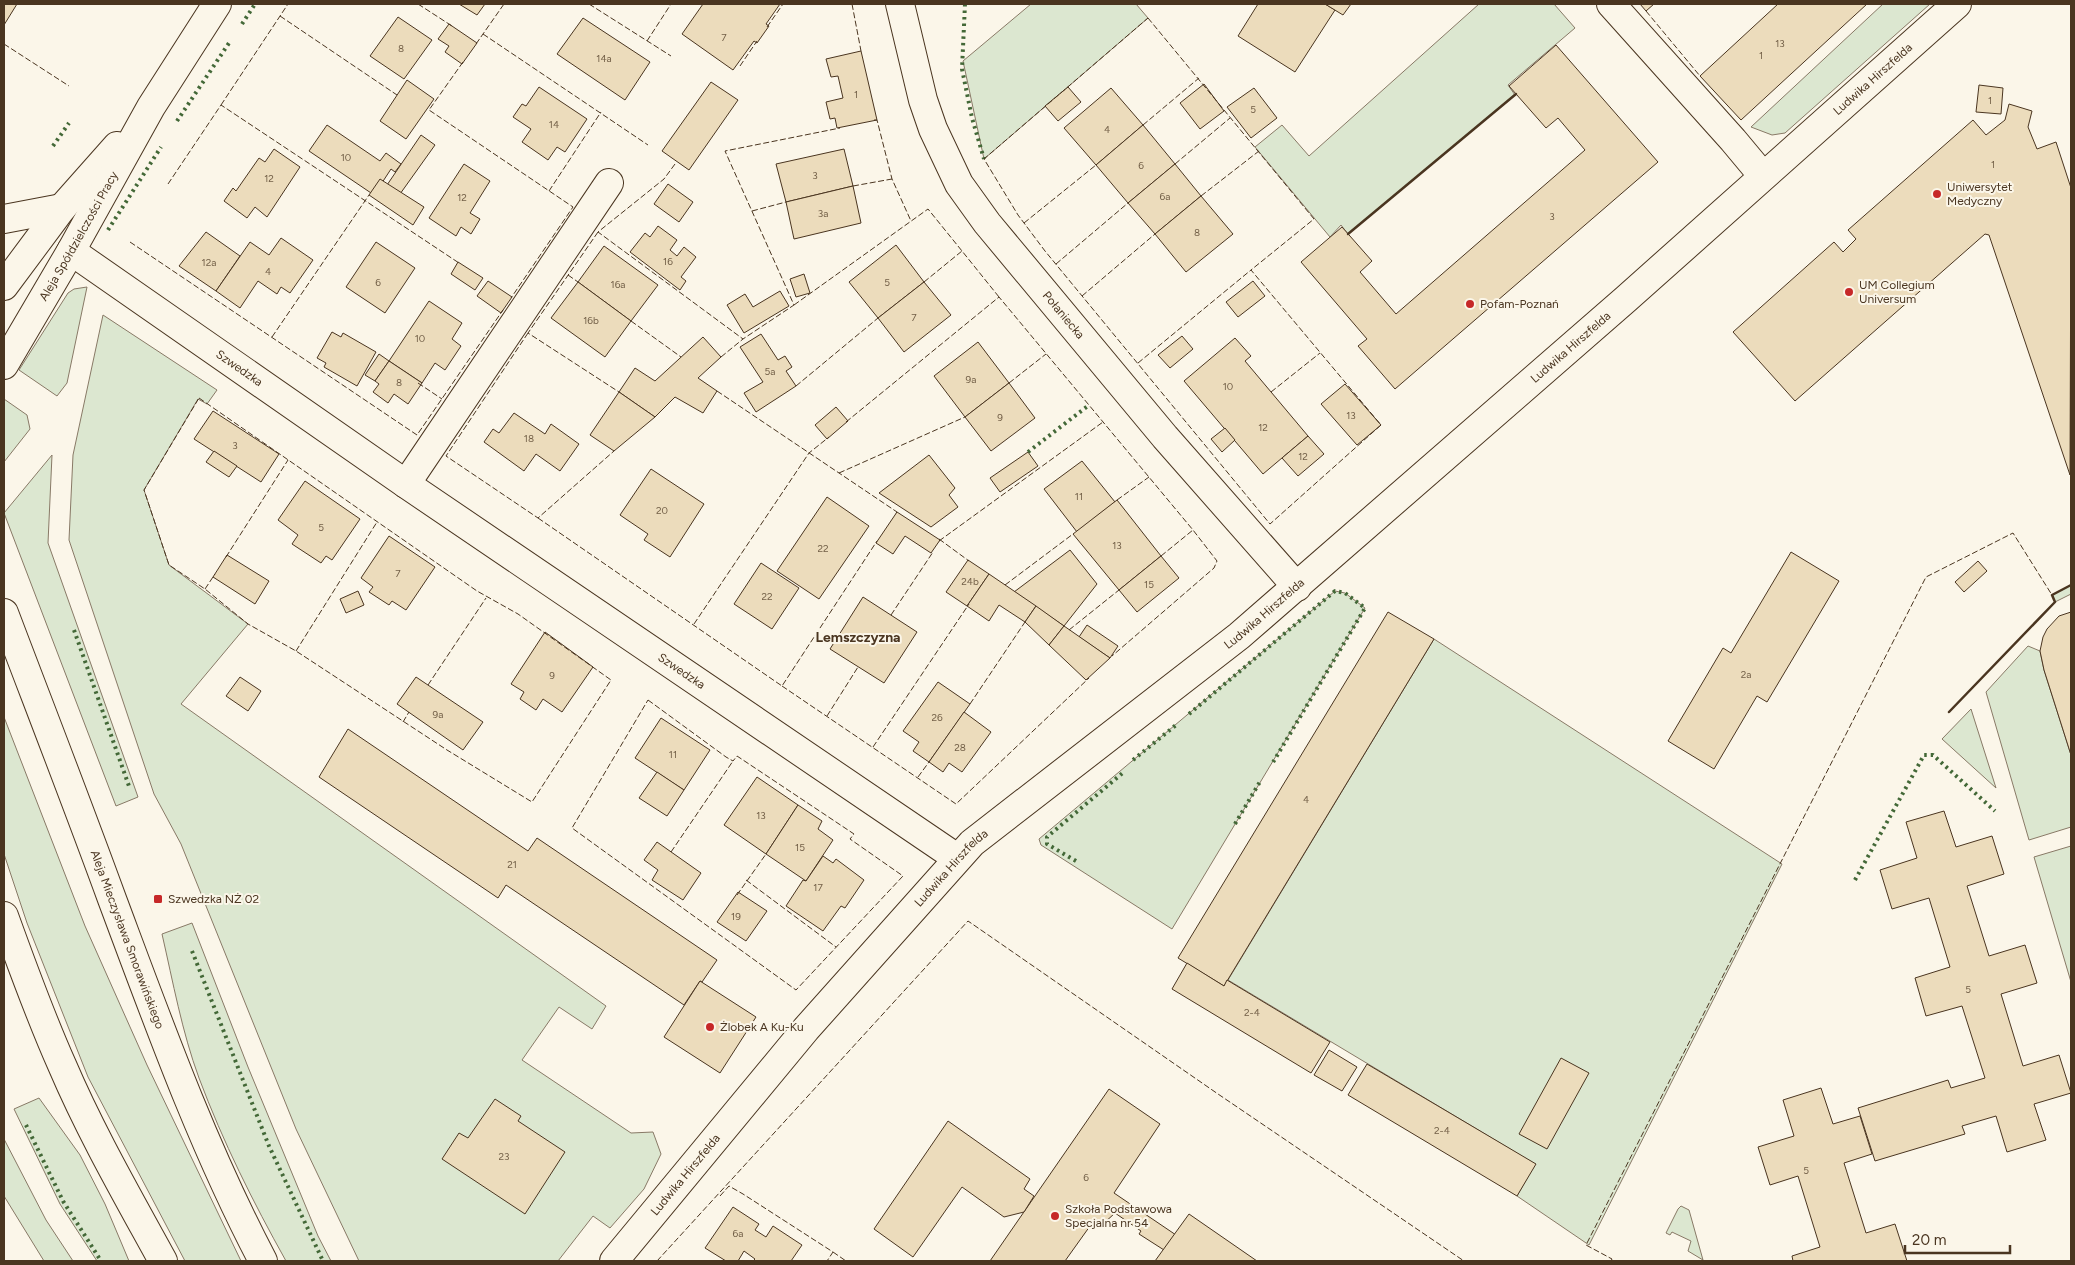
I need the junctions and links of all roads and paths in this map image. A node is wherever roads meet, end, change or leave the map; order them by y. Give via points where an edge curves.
1 (217, 4) edge
2 (900, 4) edge
3 (1611, 4) edge
4 (1957, 4) edge
5 (151, 107) junction
6 (1763, 176) junction
7 (609, 183) dead end
8 (62, 208) junction
9 (4, 219) edge
10 (71, 251) junction
11 (4, 286) edge
12 (4, 365) edge
13 (406, 484) junction
14 (1297, 588) junction
15 (4, 613) edge
16 (956, 858) junction
17 (4, 916) edge
18 (163, 1261) edge
19 (263, 1261) edge
20 (614, 1261) edge

1 - 5 street, Aleja Spółdzielczości Pracy
2 - 14 street, Połaniecka via 923,100 959,184 987,223 1146,414
3 - 6 street
4 - 6 street, Ludwika Hirszfelda
5 - 8 street, Aleja Spółdzielczości Pracy
5 - 10 street, Aleja Spółdzielczości Pracy
6 - 14 street, Ludwika Hirszfelda
7 - 13 street
8 - 9 street
8 - 11 street, Aleja Spółdzielczości Pracy
10 - 12 street, Aleja Spółdzielczości Pracy
10 - 13 street, Szwedzka
13 - 16 street, Szwedzka
14 - 16 street, Ludwika Hirszfelda
15 - 19 street, Aleja Mieczysława Smorawińskiego via 173,1064 214,1162
16 - 20 street, Ludwika Hirszfelda via 806,1028
17 - 18 street via 62,1066 102,1149

